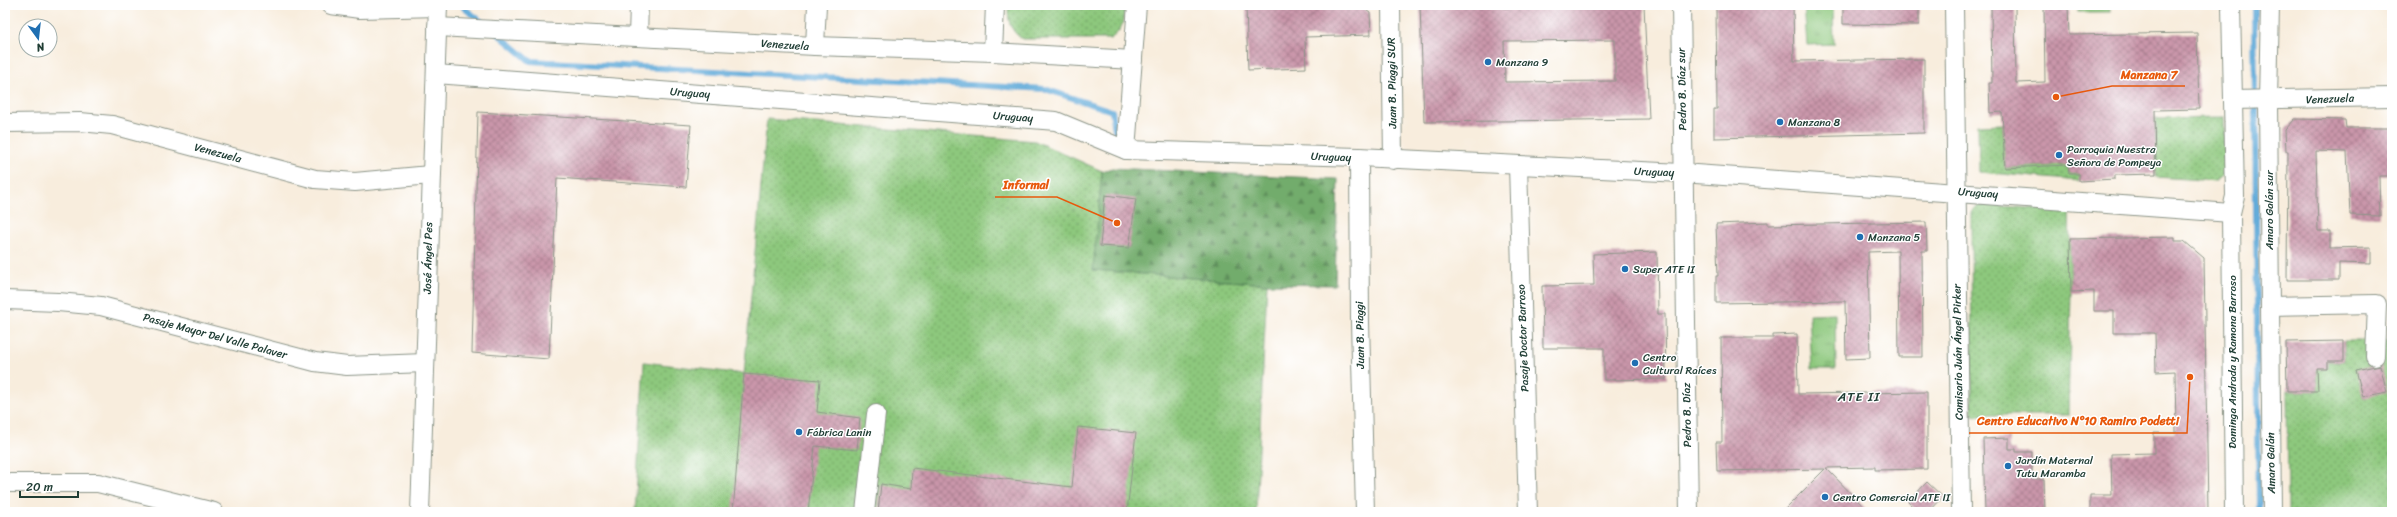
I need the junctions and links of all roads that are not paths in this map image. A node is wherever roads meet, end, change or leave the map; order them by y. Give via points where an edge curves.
1 (331, 5) edge
2 (639, 5) edge
3 (817, 5) edge
4 (995, 5) edge
5 (1137, 5) edge
6 (1391, 5) edge
7 (1681, 5) edge
8 (1954, 5) edge
9 (2231, 5) edge
10 (2270, 5) edge
11 (438, 6) edge
12 (437, 27) junction
13 (638, 36) junction
14 (815, 46) junction
15 (993, 52) junction
16 (1133, 60) junction
17 (436, 74) junction
18 (2392, 97) edge
19 (2233, 100) junction
20 (2268, 101) junction
21 (5, 123) edge
22 (1126, 150) junction
23 (1359, 158) junction
24 (1393, 160) junction
25 (1518, 165) junction
26 (1682, 173) junction
27 (430, 175) junction
28 (1956, 192) junction
29 (2231, 213) junction
30 (5, 300) edge
31 (2270, 306) junction
32 (2375, 356) dead end
33 (425, 364) junction
34 (876, 414) dead end
35 (2270, 414) joint
36 (5, 483) edge
37 (214, 512) edge
38 (420, 512) edge
39 (865, 512) edge
40 (1365, 512) edge
41 (1528, 512) edge
42 (1689, 512) edge
43 (1961, 512) edge
44 (2234, 512) edge
45 (2272, 512) edge

1 - 11 street via 360,9
2 - 13 street
3 - 14 street
4 - 15 street
5 - 16 street
6 - 24 street, Juan B. Piaggi SUR
7 - 26 street, Pedro B. Díaz sur
8 - 28 street, Comisario Juán Ángel Pirker
9 - 19 street, Dominga Andrada y Ramona Barroso
10 - 20 street, Amaro Galán sur
11 - 12 street, José Ángel Pes
12 - 13 street, Venezuela
12 - 17 street, José Ángel Pes
13 - 14 street, Venezuela
14 - 15 street, Venezuela
15 - 16 street, Venezuela
16 - 22 street
17 - 22 street, Uruguay via 1056,121
17 - 27 street, José Ángel Pes
18 - 20 street, Venezuela
19 - 20 street, Venezuela
19 - 29 street, Dominga Andrada y Ramona Barroso via 2235,196
20 - 31 street, Amaro Galán sur
21 - 27 street, Venezuela via 80,122 112,125 315,179 355,182
22 - 23 street, Uruguay
23 - 24 street, Uruguay
23 - 40 street, Juan B. Piaggi
24 - 25 street, Uruguay
25 - 26 street, Uruguay
25 - 41 street, Pasaje Doctor Barroso
26 - 28 street, Uruguay
26 - 42 street, Pedro B. Díaz
27 - 33 street, José Ángel Pes
28 - 29 street, Uruguay
28 - 43 street, Comisario Juán Ángel Pirker
29 - 44 street, Dominga Andrada y Ramona Barroso
30 - 33 street, Pasaje Mayor Del Valle Palaver via 101,306 315,362 347,366
31 - 32 street via 2377,304
31 - 35 street, Amaro Galán sur
33 - 38 street, José Ángel Pes
34 - 39 street
35 - 45 street, Amaro Galán
36 - 37 street via 98,483

